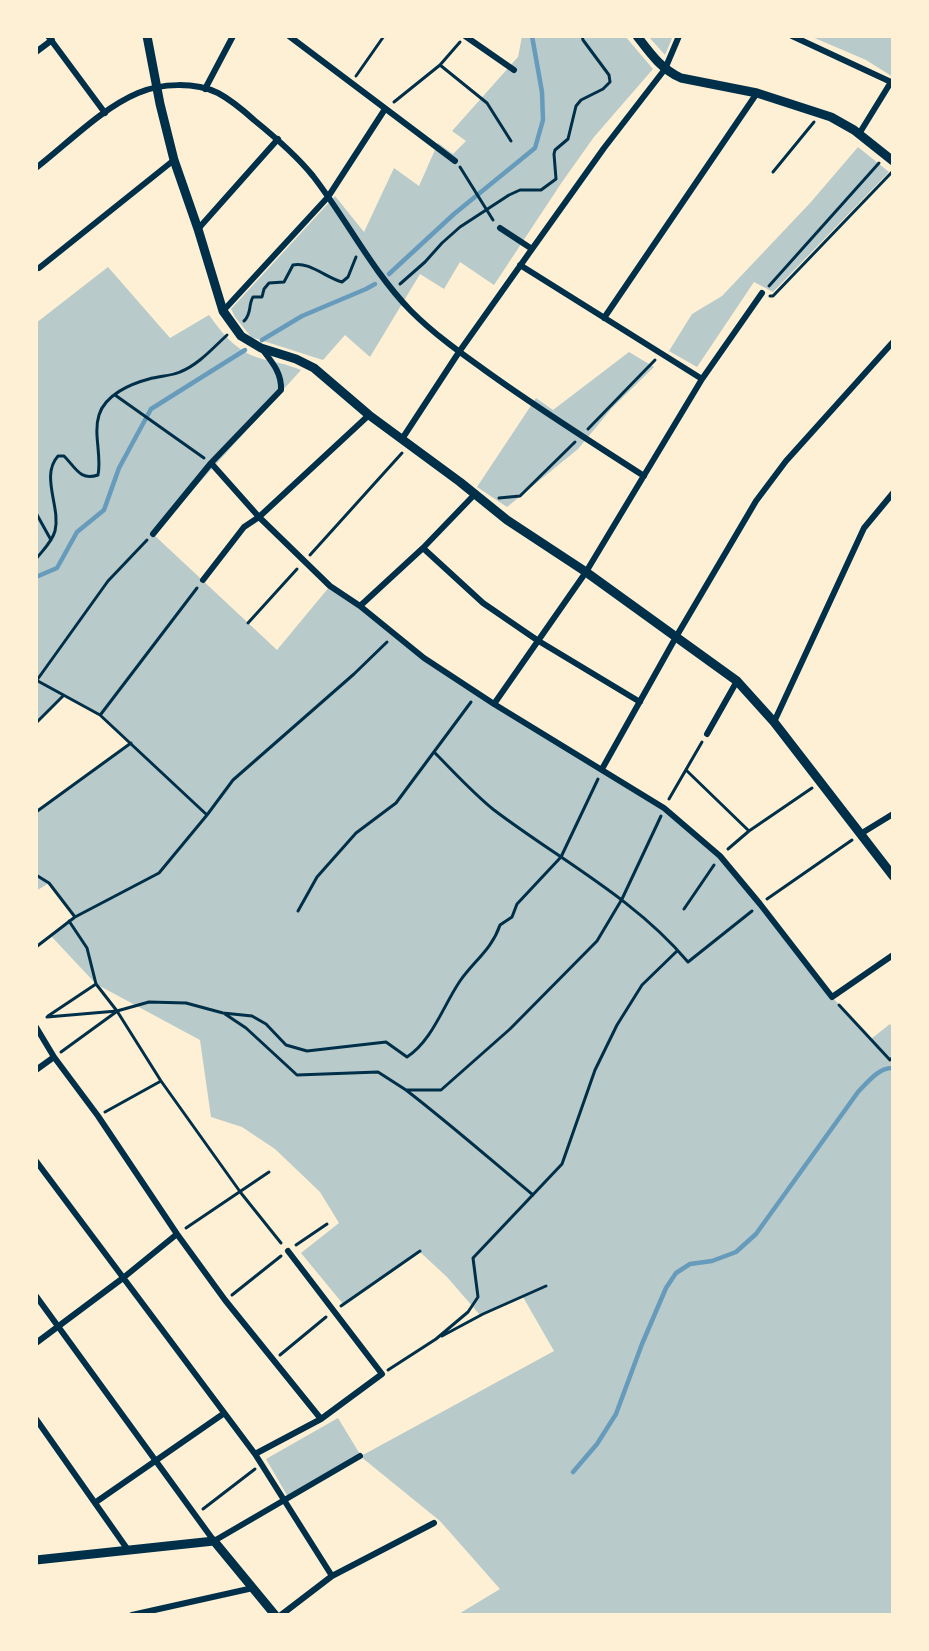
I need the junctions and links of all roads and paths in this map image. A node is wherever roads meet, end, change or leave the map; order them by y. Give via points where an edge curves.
1 (147, 36) edge
2 (232, 36) edge
3 (289, 36) edge
4 (384, 36) edge
5 (465, 36) edge
6 (582, 36) edge
7 (637, 36) edge
8 (679, 36) edge
9 (792, 36) edge
10 (50, 38) edge
11 (36, 52) edge
12 (440, 65) junction
13 (665, 69) junction
14 (514, 70) dead end
15 (351, 83) junction
16 (157, 87) junction
17 (205, 89) junction
18 (757, 93) junction
19 (385, 109) junction
20 (105, 112) junction
21 (821, 113) junction
22 (859, 134) junction
23 (278, 140) junction
24 (511, 141) dead end
25 (889, 158) edge
26 (174, 160) junction
27 (455, 161) joint
28 (36, 168) edge
29 (893, 171) edge
30 (773, 172) dead end
31 (328, 197) junction
32 (488, 211) junction
33 (500, 228) joint
34 (198, 229) junction
35 (532, 249) junction
36 (364, 250) junction
37 (520, 265) junction
38 (39, 268) dead end
39 (392, 290) junction
40 (762, 293) junction
41 (223, 311) junction
42 (604, 318) junction
43 (234, 329) junction
44 (892, 345) edge
45 (261, 348) junction
46 (459, 352) junction
47 (702, 379) junction
48 (115, 395) junction
49 (369, 415) junction
50 (405, 442) junction
51 (211, 463) junction
52 (644, 476) junction
53 (475, 494) junction
54 (893, 494) edge
55 (36, 513) edge
56 (259, 517) junction
57 (153, 534) joint
58 (51, 541) junction
59 (423, 548) junction
60 (36, 559) edge
61 (305, 560) junction
62 (586, 572) junction
63 (203, 580) joint
64 (360, 606) junction
65 (248, 624) dead end
66 (395, 635) junction
67 (676, 637) junction
68 (537, 640) junction
69 (36, 680) edge
70 (737, 681) junction
71 (477, 693) junction
72 (63, 696) junction
73 (640, 702) junction
74 (494, 704) junction
75 (100, 715) junction
76 (774, 722) junction
77 (36, 723) edge
78 (706, 734) joint
79 (131, 743) junction
80 (435, 753) junction
81 (602, 769) junction
82 (686, 770) junction
83 (821, 782) junction
84 (664, 808) junction
85 (36, 812) edge
86 (893, 814) edge
87 (207, 816) junction
88 (749, 831) junction
89 (862, 833) junction
90 (720, 856) junction
91 (561, 857) junction
92 (36, 875) edge
93 (893, 876) edge
94 (622, 899) junction
95 (760, 904) junction
96 (684, 909) dead end
97 (298, 911) dead end
98 (75, 917) junction
99 (69, 921) junction
100 (36, 946) edge
101 (678, 950) junction
102 (893, 955) edge
103 (96, 984) junction
104 (832, 997) junction
105 (117, 1011) junction
106 (223, 1013) junction
107 (47, 1017) junction
108 (42, 1020) dead end
109 (36, 1027) edge
110 (54, 1057) junction
111 (891, 1058) edge
112 (36, 1070) edge
113 (161, 1081) junction
114 (406, 1090) junction
115 (98, 1116) junction
116 (36, 1161) edge
117 (269, 1172) dead end
118 (241, 1193) junction
119 (533, 1195) junction
120 (327, 1224) dead end
121 (177, 1234) junction
122 (288, 1251) junction
123 (420, 1251) dead end
124 (123, 1278) junction
125 (546, 1286) dead end
126 (36, 1296) edge
127 (225, 1300) junction
128 (334, 1311) junction
129 (58, 1327) junction
130 (436, 1339) junction
131 (36, 1343) edge
132 (274, 1360) junction
133 (382, 1374) junction
134 (223, 1414) junction
135 (36, 1419) edge
136 (321, 1419) junction
137 (255, 1454) junction
138 (360, 1456) dead end
139 (155, 1461) junction
140 (261, 1465) junction
141 (283, 1499) junction
142 (96, 1502) junction
143 (195, 1516) junction
144 (434, 1523) dead end
145 (214, 1541) junction
146 (128, 1550) junction
147 (36, 1560) edge
148 (332, 1575) junction
149 (253, 1588) junction
150 (148, 1613) edge
151 (132, 1615) edge
152 (275, 1615) edge
153 (281, 1615) edge

1 - 16 street
2 - 17 street
3 - 15 street
4 - 15 path
5 - 12 path
5 - 14 street
6 - 32 path via 610,82 576,106 568,139 555,150 556,178 551,184 541,190 520,190
7 - 13 street
8 - 13 street
9 - 22 street via 891,82
10 - 11 street
10 - 20 street
12 - 19 path
12 - 24 path via 487,103
13 - 18 street via 681,78
13 - 35 street
15 - 19 street
16 - 17 street
16 - 20 street
16 - 26 street
17 - 23 street via 224,97
18 - 21 street
18 - 42 street
19 - 27 street
19 - 31 street
20 - 28 street
21 - 22 street
21 - 30 path
22 - 25 street
23 - 31 street
23 - 34 street
25 - 40 path
26 - 34 street
26 - 38 street
27 - 32 path
29 - 40 path via 772,296
31 - 36 street
31 - 41 street
32 - 33 path
32 - 39 path via 460,227
33 - 35 street
34 - 41 street
35 - 37 street
36 - 39 street
36 - 43 path via 342,282 300,263 293,265 284,282 269,283 262,297 253,297 249,316
37 - 42 street
37 - 46 street
39 - 46 street
40 - 47 street
41 - 43 street
42 - 47 street
43 - 45 street
43 - 48 path via 180,372 149,378
44 - 67 street via 786,461 756,501
45 - 49 street via 314,368
45 - 51 street via 278,371 281,390
46 - 50 street
46 - 52 street
47 - 52 street
48 - 51 path
48 - 58 path via 99,414 99,475 82,476 64,456 53,461 56,530
49 - 50 street
49 - 56 street
50 - 53 street
50 - 61 path
51 - 56 street
51 - 57 street
52 - 62 street
53 - 59 street
53 - 62 street
54 - 76 street via 864,528
55 - 58 path
56 - 61 street
56 - 63 street via 244,527
57 - 69 path via 108,581
58 - 60 path
59 - 64 street
59 - 68 street via 483,603
61 - 64 street via 330,586
61 - 65 path
62 - 67 street
62 - 68 street
63 - 75 path
64 - 66 street
66 - 71 street
66 - 87 path via 233,780
67 - 70 street
67 - 73 street
68 - 73 street
68 - 74 street
69 - 72 path
70 - 76 street
70 - 78 street
71 - 74 street
71 - 80 path
72 - 75 path
72 - 77 path
73 - 81 street
74 - 81 street
75 - 79 path
76 - 83 street
78 - 82 path
79 - 85 path
79 - 87 path
80 - 91 path via 494,809
80 - 97 path via 396,803 356,832 316,877
81 - 84 street
81 - 91 path
82 - 84 path
82 - 88 path
83 - 88 path
83 - 89 street
84 - 90 street
84 - 94 path
86 - 89 street
87 - 98 path via 159,873
88 - 90 path
89 - 93 street
89 - 95 path
90 - 95 street
90 - 96 path
91 - 94 path
91 - 106 path via 518,904 512,917 500,925 495,939 460,980 418,1050 407,1057 386,1042 308,1051 286,1045 252,1016
92 - 98 path via 49,883
94 - 101 path
94 - 114 path via 597,941 460,1074 441,1090
95 - 101 path via 688,962
95 - 104 street
98 - 99 path
99 - 100 path
99 - 103 path via 87,948
101 - 119 path via 642,985 618,1025 595,1070 562,1164
102 - 104 street
103 - 105 path
103 - 107 path
104 - 111 path
105 - 106 path via 149,1002 186,1003
105 - 107 path
105 - 110 path
105 - 113 path
106 - 114 path via 246,1028 297,1075 378,1072
107 - 108 path
109 - 110 street
110 - 112 street
110 - 115 street
113 - 115 path
113 - 118 path
114 - 119 path
115 - 121 street
116 - 124 street
117 - 118 path
118 - 121 path
118 - 122 path
119 - 130 path via 473,1258 478,1297 468,1312
120 - 122 path
121 - 124 street
121 - 127 street
122 - 127 path
122 - 128 street
123 - 128 path
124 - 129 street
124 - 134 street
125 - 130 path
126 - 129 street
127 - 132 street
128 - 132 path
128 - 133 street
129 - 131 street
129 - 139 street
130 - 133 path
132 - 136 street
133 - 136 street
134 - 137 street
134 - 139 street
135 - 142 street
136 - 137 street
137 - 140 street
138 - 141 street
139 - 142 street
139 - 143 street
140 - 141 street
140 - 143 path
141 - 145 street
141 - 148 street
142 - 146 street
143 - 145 street
144 - 148 street
145 - 146 street
145 - 149 street
146 - 147 street
148 - 153 street
149 - 150 street
149 - 152 street
150 - 151 street

